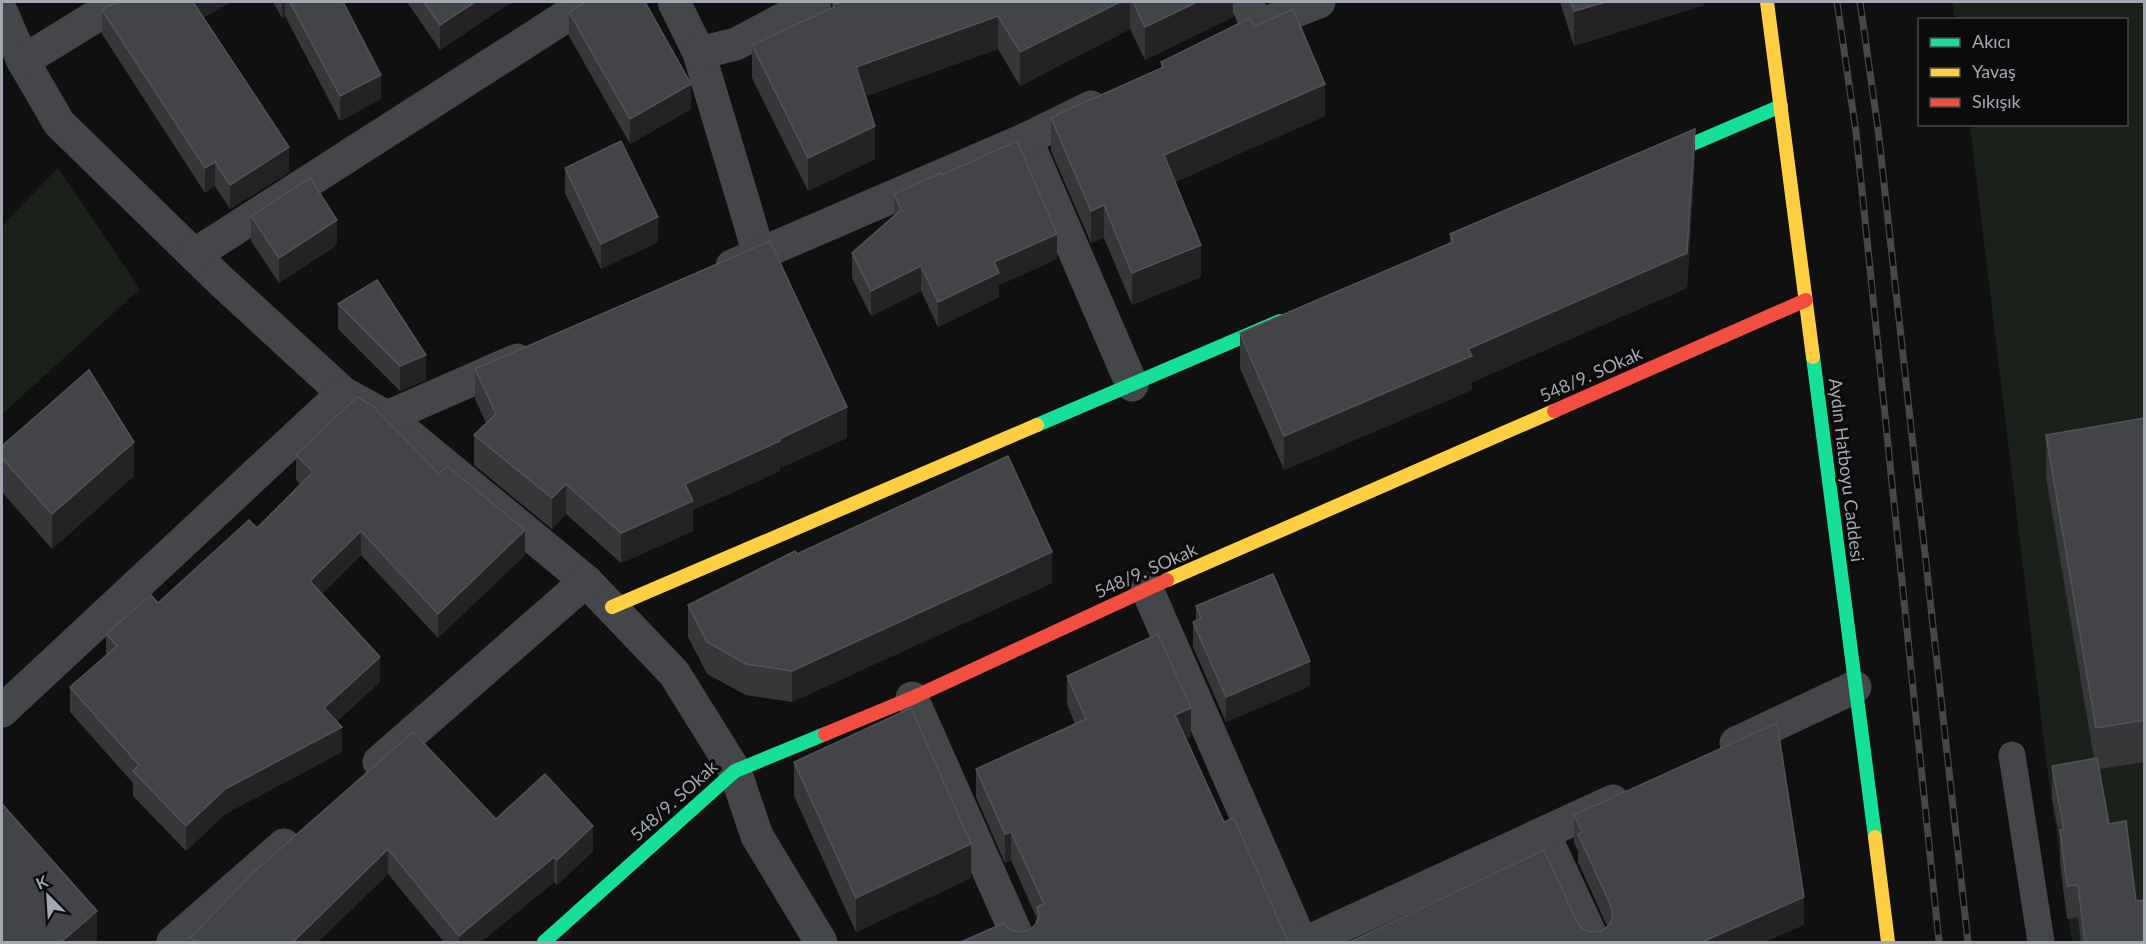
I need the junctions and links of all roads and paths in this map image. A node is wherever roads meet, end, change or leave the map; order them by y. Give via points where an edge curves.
1 (119, 2) edge
2 (588, 2) edge
3 (674, 2) edge
4 (815, 2) edge
5 (1319, 2) edge
6 (1767, 2) edge
7 (2, 13) edge
8 (1252, 14) edge
9 (1226, 42) edge
10 (699, 52) junction
11 (23, 61) junction
12 (1121, 93) edge
13 (1780, 106) junction
14 (1026, 139) junction
15 (1638, 168) edge
16 (759, 254) junction
17 (194, 255) junction
18 (704, 278) edge
19 (1806, 300) junction
20 (1297, 314) edge
21 (540, 350) edge
22 (1132, 385) junction
23 (343, 393) junction
24 (387, 417) junction
25 (586, 581) junction
26 (1148, 589) junction
27 (612, 607) junction
28 (1855, 687) junction
29 (912, 698) junction
30 (2, 711) edge
31 (2012, 755) dead end
32 (1705, 758) edge
33 (735, 771) junction
34 (353, 785) edge
35 (1640, 788) edge
36 (308, 825) edge
37 (1544, 834) junction
38 (173, 942) edge
39 (544, 942) edge
40 (821, 942) edge
41 (1020, 942) edge
42 (1301, 942) edge
43 (1307, 942) edge
44 (1594, 942) edge
45 (1888, 942) edge
46 (2041, 942) edge

1 - 11 street
2 - 17 street
3 - 10 street
4 - 10 street via 736,44
5 - 8 street
6 - 13 street, Aydın Hatboyu Caddesi
7 - 11 street
8 - 9 street
10 - 16 street
11 - 17 street via 59,123
12 - 14 street
13 - 15 street
13 - 19 street, Aydın Hatboyu Caddesi
14 - 16 street
14 - 22 street
16 - 18 street
17 - 23 street
19 - 26 street, 548/9. SOkak
19 - 28 street, Aydın Hatboyu Caddesi
20 - 22 street
21 - 24 street
22 - 27 street
23 - 24 street
23 - 30 street
24 - 25 street
25 - 27 street
25 - 34 street
26 - 29 street, 548/9. SOkak
26 - 42 street
27 - 33 street via 674,673
28 - 32 street
28 - 45 street, Aydın Hatboyu Caddesi
29 - 33 street, 548/9. SOkak
29 - 41 street
31 - 46 lane
33 - 39 street, 548/9. SOkak
33 - 40 street via 758,836
35 - 37 street
36 - 38 street
37 - 43 street
37 - 44 street

